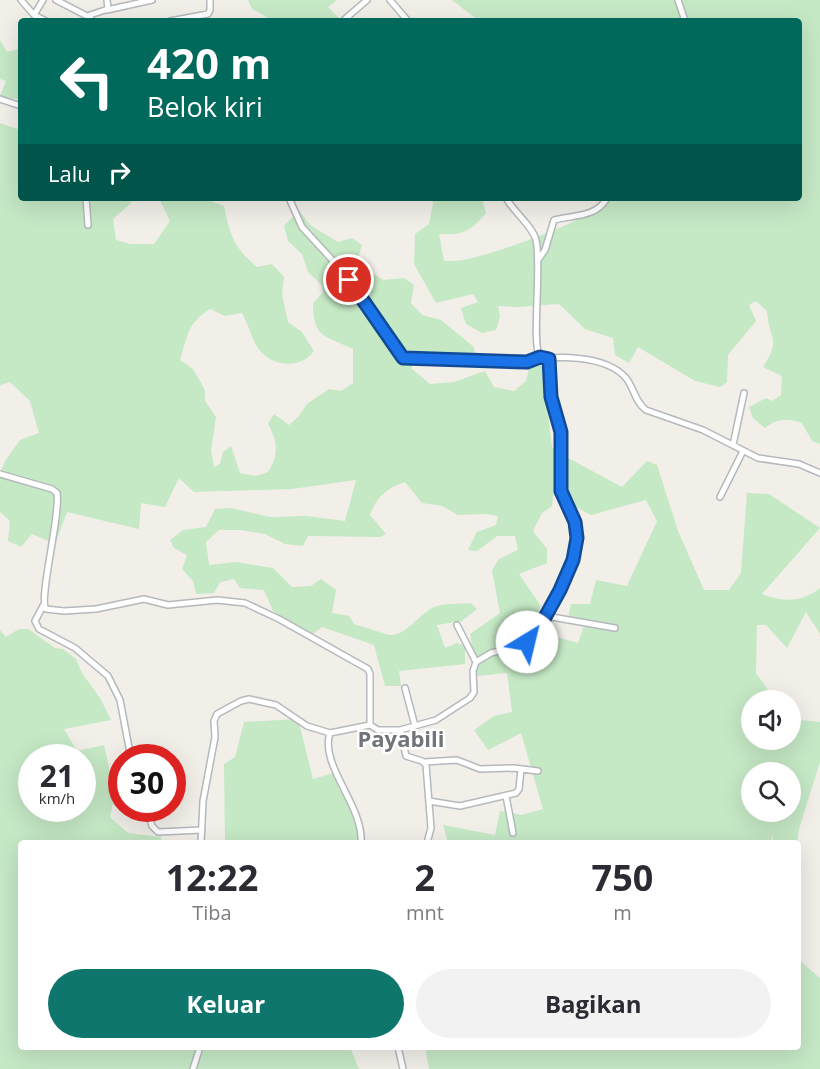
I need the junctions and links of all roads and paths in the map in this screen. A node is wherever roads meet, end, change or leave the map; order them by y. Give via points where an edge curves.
1 (21, 0) edge
2 (43, 0) edge
3 (56, 0) edge
4 (107, 0) edge
5 (152, 0) edge
6 (210, 0) edge
7 (367, 0) edge
8 (390, 0) edge
9 (678, 0) edge
10 (107, 10) junction
11 (34, 15) junction
12 (40, 18) edge
13 (88, 18) edge
14 (90, 18) edge
15 (186, 18) edge
16 (346, 18) edge
17 (405, 18) edge
18 (684, 18) edge
19 (0, 99) edge
20 (18, 105) edge
21 (86, 201) edge
22 (290, 201) edge
23 (508, 201) edge
24 (604, 201) edge
25 (88, 225) dead end
26 (538, 260) junction
27 (540, 357) junction
28 (549, 359) junction
29 (744, 393) dead end
30 (733, 445) junction
31 (742, 451) junction
32 (820, 472) edge
33 (0, 474) edge
34 (720, 497) dead end
35 (43, 606) junction
36 (546, 616) junction
37 (457, 625) dead end
38 (615, 628) dead end
39 (476, 662) junction
40 (405, 688) dead end
41 (370, 725) junction
42 (415, 726) junction
43 (400, 730) junction
44 (330, 733) junction
45 (128, 744) edge
46 (424, 762) junction
47 (521, 769) junction
48 (538, 771) dead end
49 (506, 796) junction
50 (429, 801) junction
51 (151, 822) edge
52 (202, 830) junction
53 (513, 833) dead end
54 (201, 840) edge
55 (361, 840) edge
56 (427, 840) edge
57 (199, 1050) edge
58 (399, 1050) edge
59 (193, 1069) edge
60 (403, 1069) edge

1 - 11 street
2 - 11 street
3 - 13 street
4 - 10 street
5 - 10 street
6 - 15 street via 208,14
7 - 16 street
8 - 17 street
9 - 18 street
10 - 14 street via 93,13
11 - 12 street
19 - 20 street
21 - 25 street
22 - 27 street via 302,227 363,297 403,358 527,362
23 - 26 street via 536,238
24 - 26 street via 596,210 554,220
26 - 27 street via 536,347
27 - 28 street
28 - 30 street via 577,358 613,368 625,377 646,410 703,429
28 - 36 street via 551,397 561,432 561,491 575,522 577,538 568,572
29 - 30 street
30 - 31 street
31 - 32 street
31 - 34 street
33 - 35 street via 52,489 58,496
35 - 41 street via 64,611 140,600 168,605 217,600 245,603 368,669
35 - 45 street via 35,621 39,630 75,648 112,683 120,700
36 - 38 street
36 - 39 street via 527,642
37 - 39 street
39 - 42 street via 470,698 436,720
40 - 42 street
41 - 43 street via 378,730
41 - 44 street
42 - 43 street
43 - 46 street via 406,756
44 - 52 street via 307,726 283,708 262,700 242,701 217,714
44 - 55 street via 327,742 337,776 361,826
46 - 47 street via 457,760 480,769
46 - 50 street
47 - 48 street
47 - 49 street via 519,789
49 - 50 street via 460,806
49 - 53 street
50 - 56 street via 431,828
51 - 52 street via 158,832
52 - 54 street
57 - 59 street
58 - 60 street

